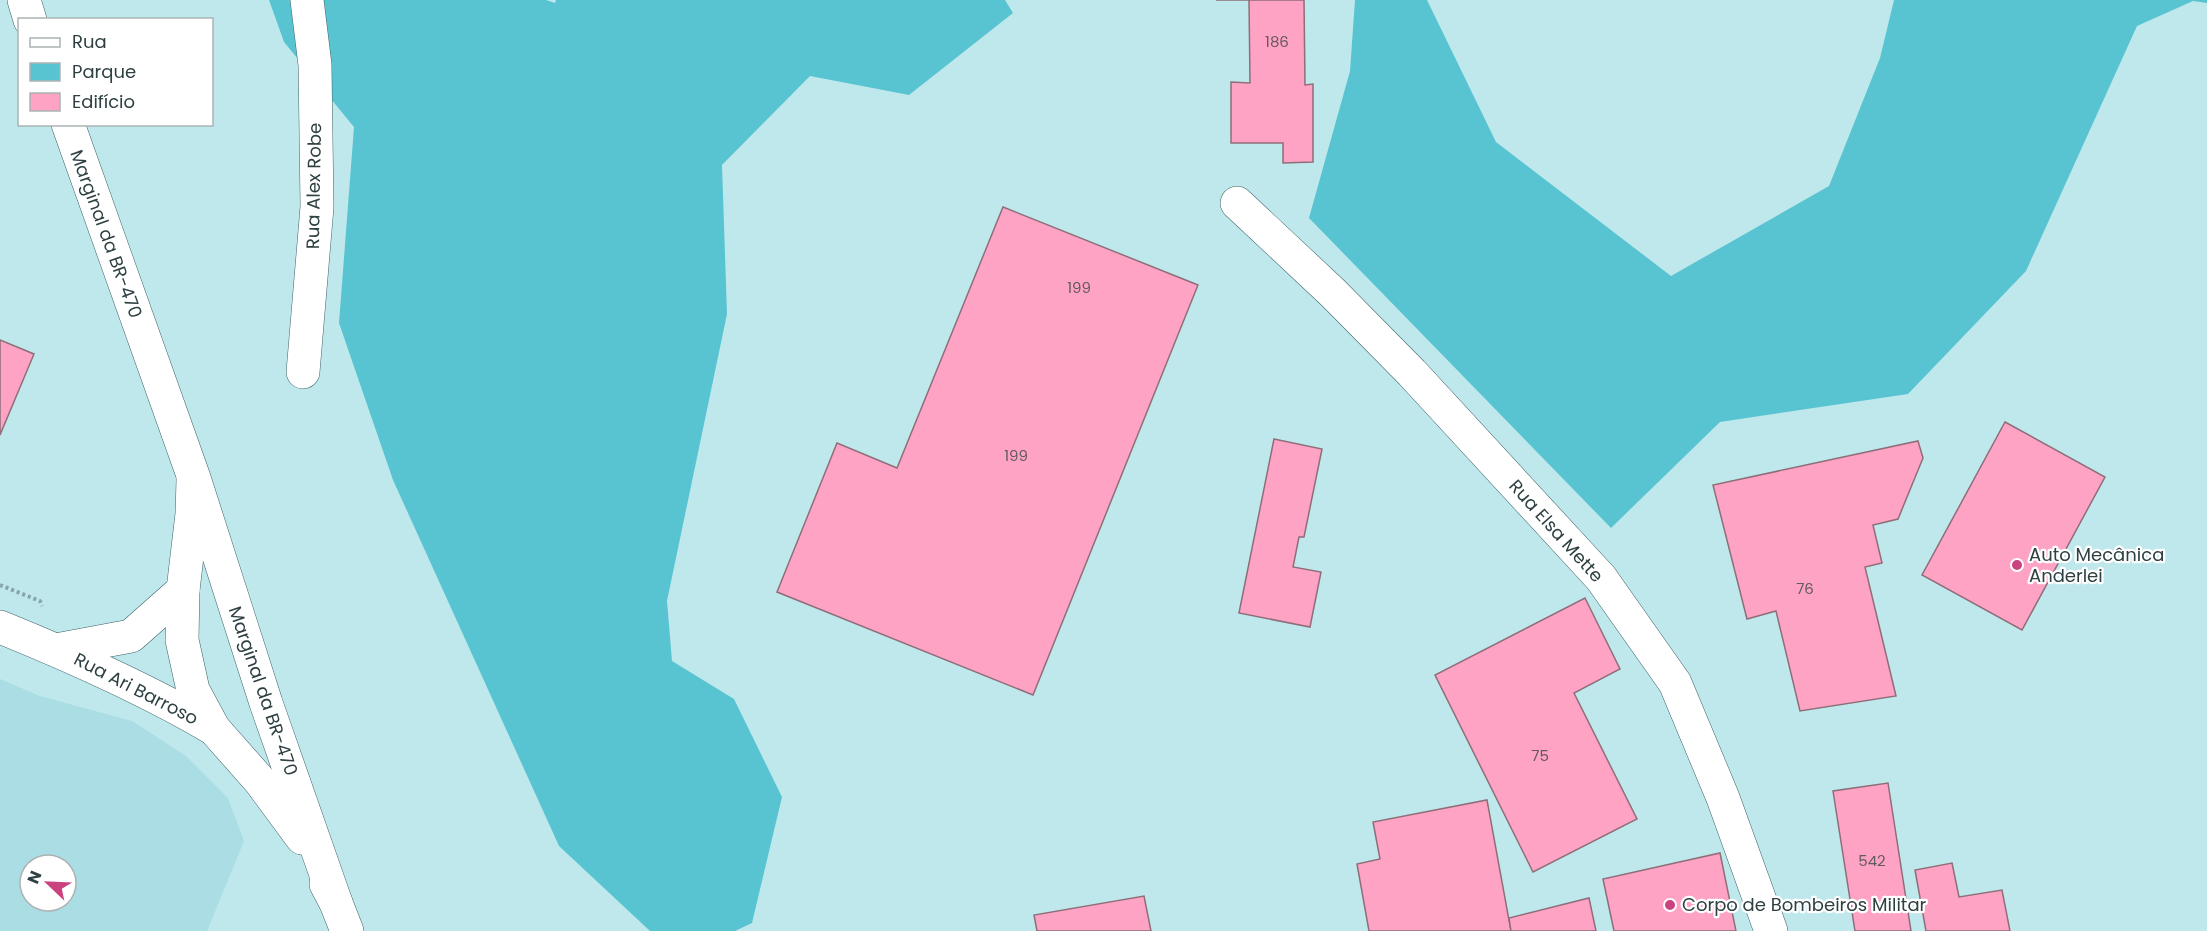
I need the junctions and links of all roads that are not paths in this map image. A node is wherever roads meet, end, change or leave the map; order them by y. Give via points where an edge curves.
1 (24, 0) edge
2 (307, 0) edge
3 (29, 18) edge
4 (69, 126) edge
5 (1237, 203) dead end
6 (303, 372) dead end
7 (194, 478) junction
8 (183, 590) junction
9 (0, 627) edge
10 (57, 650) junction
11 (214, 729) junction
12 (342, 917) edge
13 (1771, 931) edge

1 - 3 main road
2 - 6 main road, Rua Alex Robe via 315,65 317,207
4 - 7 main road, Marginal da BR-470
5 - 13 main road, Rua Elsa Mette via 1412,373 1601,578 1675,683 1723,798
7 - 8 main road, Marginal da BR-470
7 - 12 main road, Marginal da BR-470 via 266,703
8 - 10 main road, Rua Ari Barroso via 131,636
8 - 11 main road, Marginal da BR-470 via 184,650 193,690
9 - 10 main road, Rua Ari Barroso
10 - 11 main road, Rua Ari Barroso via 166,700
11 - 12 main road via 300,834

